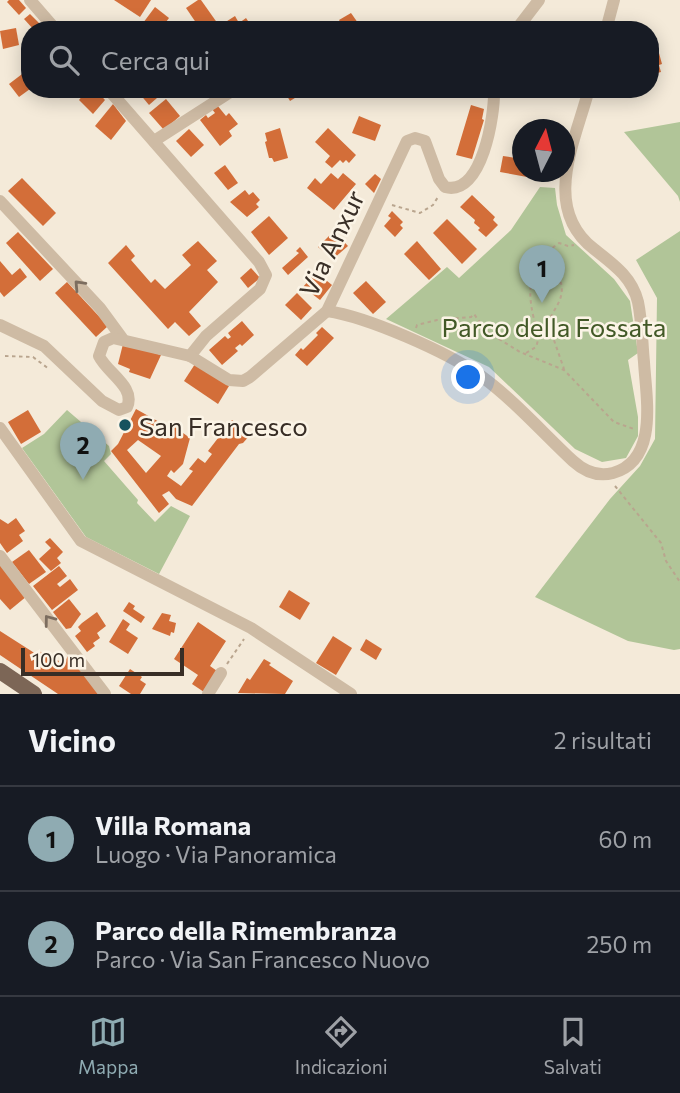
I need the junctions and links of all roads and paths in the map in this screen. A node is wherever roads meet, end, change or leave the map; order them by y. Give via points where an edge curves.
1 (30, 0) edge
2 (537, 0) edge
3 (614, 0) edge
4 (48, 21) edge
5 (522, 21) edge
6 (608, 21) edge
7 (116, 98) edge
8 (221, 98) edge
9 (493, 98) edge
10 (587, 98) edge
11 (153, 141) junction
12 (445, 187) junction
13 (0, 201) edge
14 (375, 208) junction
15 (559, 243) dead end
16 (548, 252) junction
17 (327, 311) junction
18 (0, 325) edge
19 (540, 331) junction
20 (551, 332) junction
21 (121, 338) junction
22 (409, 339) junction
23 (524, 353) junction
24 (5, 356) dead end
25 (190, 356) junction
26 (40, 362) dead end
27 (564, 370) junction
28 (0, 429) edge
29 (646, 429) junction
30 (607, 474) junction
31 (0, 556) edge
32 (680, 582) edge
33 (251, 628) junction
34 (0, 671) edge
35 (221, 673) joint
36 (34, 694) edge
37 (105, 694) edge
38 (208, 694) edge
39 (351, 694) edge

1 - 4 street
2 - 5 street
3 - 6 street
7 - 11 street
8 - 11 street
9 - 12 street via 491,123 474,173 461,187
10 - 29 street via 564,197 579,235 620,270 637,296
11 - 25 street via 266,275 263,285
12 - 14 path via 433,205 420,213 388,204
12 - 14 street, Via Anxur via 425,141 412,138 402,148
21 -> 13 street via 100,308
14 - 17 street, Via Anxur
15 - 16 path
16 - 19 path via 531,278 533,317
16 - 20 path via 554,263 553,279 563,287 548,323
17 - 22 street
17 - 25 street, Via Anxur via 243,381 229,380
18 - 21 street via 44,346 102,401 119,410 127,407 129,393 99,353 106,340
19 - 20 path
19 - 23 path via 536,347
20 - 27 path
21 - 25 street, Via Anxur
22 - 23 path via 417,325 474,314 486,331
22 - 30 street via 481,376 577,464 589,472
23 - 27 path
24 - 26 path via 22,355
27 - 29 path via 614,422
28 - 33 street via 81,541
29 - 30 street via 635,459
30 - 32 path via 661,542 666,561
37 -> 31 street
33 - 35 path
33 - 39 street
34 - 36 main road
35 - 38 street

